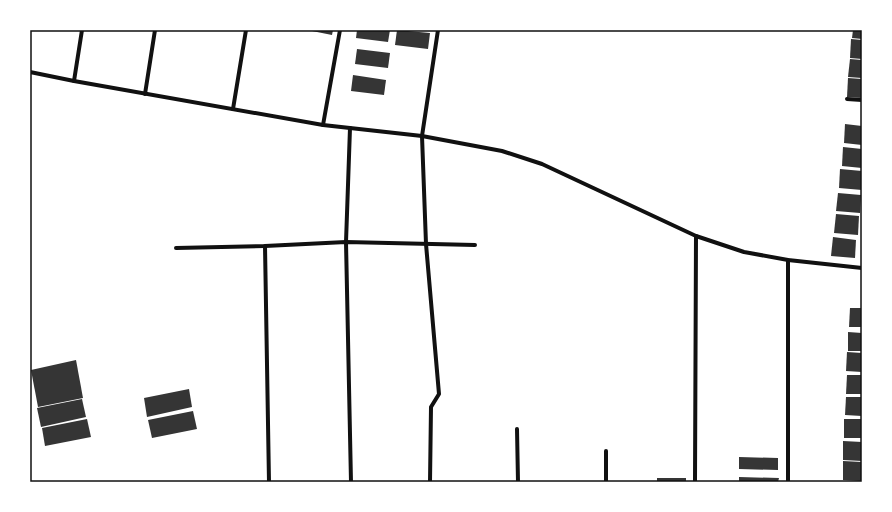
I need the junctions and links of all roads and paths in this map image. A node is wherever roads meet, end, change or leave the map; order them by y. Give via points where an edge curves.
1 (82, 30) edge
2 (155, 30) edge
3 (246, 30) edge
4 (340, 30) edge
5 (438, 30) edge
6 (30, 72) edge
7 (74, 82) junction
8 (145, 94) junction
9 (847, 99) dead end
10 (862, 100) edge
11 (233, 109) junction
12 (323, 125) junction
13 (350, 128) junction
14 (422, 136) junction
15 (696, 236) junction
16 (346, 242) junction
17 (426, 244) junction
18 (475, 245) dead end
19 (265, 246) junction
20 (176, 248) dead end
21 (788, 260) junction
22 (862, 268) edge
23 (518, 429) dead end
24 (606, 452) dead end
25 (269, 482) edge
26 (351, 482) edge
27 (430, 482) edge
28 (518, 482) edge
29 (606, 482) edge
30 (695, 482) edge
31 (788, 482) edge

1 - 7 street
2 - 8 street
3 - 11 street
4 - 12 street
5 - 14 street
6 - 7 street
7 - 8 street
8 - 11 street
9 - 10 street
11 - 12 street
12 - 13 street
13 - 14 street
13 - 16 street
14 - 15 street via 502,151 535,162
14 - 17 street
15 - 21 street via 744,252
15 - 30 street
16 - 17 street
16 - 19 street
16 - 26 street
17 - 18 street
17 - 27 street via 440,394 431,407
19 - 20 street
19 - 25 street
21 - 22 street
21 - 31 street
23 - 28 street
24 - 29 street

